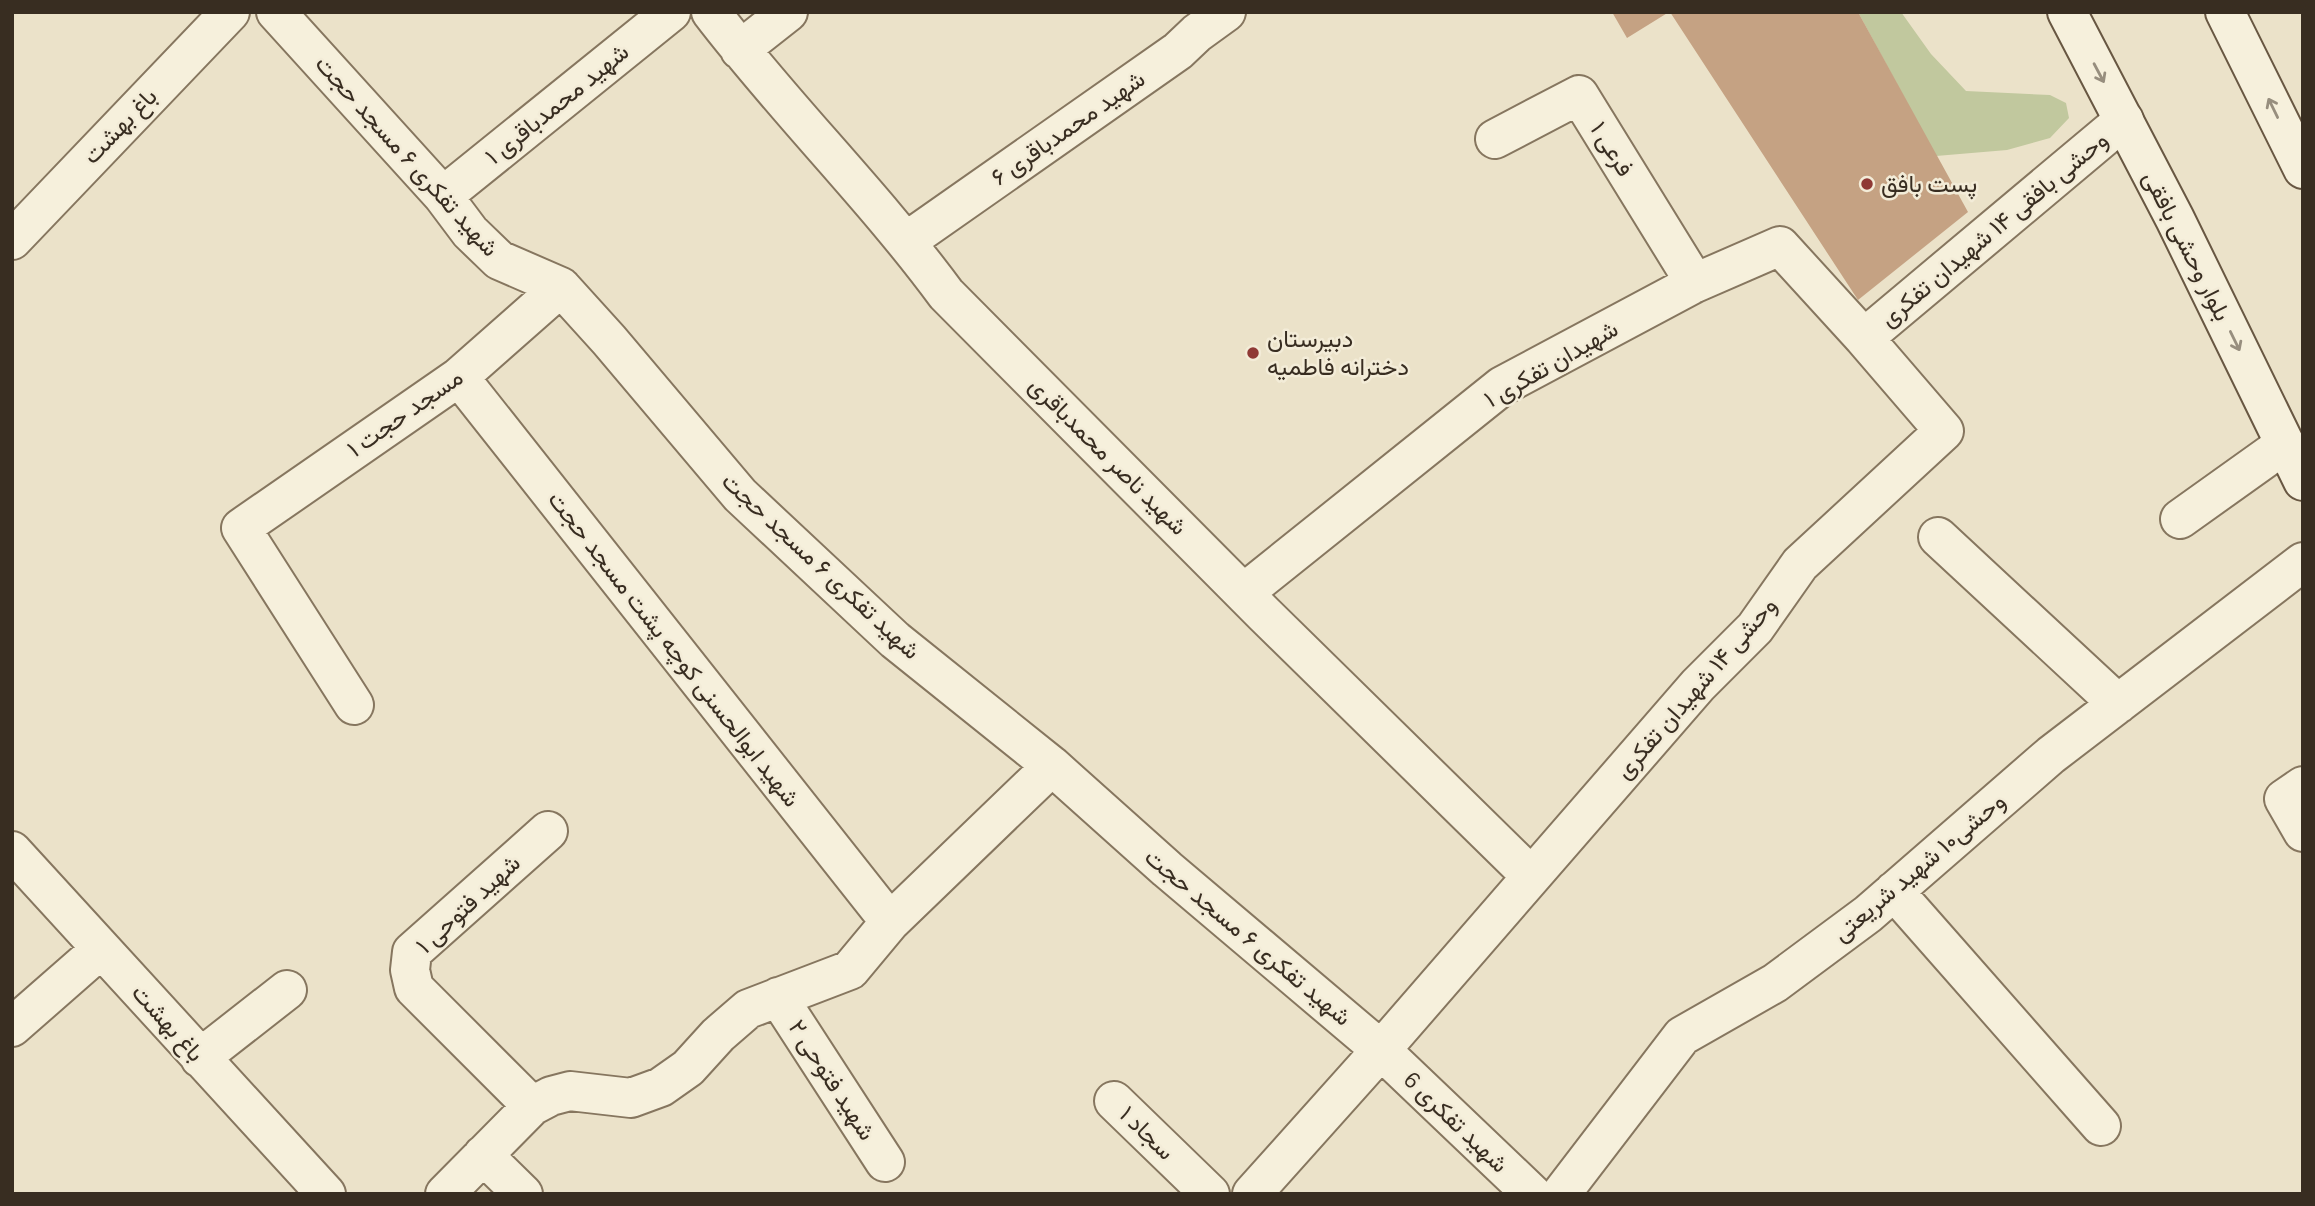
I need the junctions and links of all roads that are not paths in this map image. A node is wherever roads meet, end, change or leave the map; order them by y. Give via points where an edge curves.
1 (230, 12) edge
2 (276, 12) edge
3 (671, 12) edge
4 (711, 12) edge
5 (788, 12) edge
6 (1226, 12) edge
7 (2067, 12) edge
8 (2225, 12) edge
9 (740, 50) junction
10 (2123, 120) junction
11 (1495, 139) dead end
12 (2303, 169) edge
13 (443, 196) junction
14 (12, 240) edge
15 (907, 241) junction
16 (1695, 283) junction
17 (561, 287) junction
18 (1864, 338) junction
19 (459, 377) junction
20 (2285, 444) junction
21 (2303, 481) edge
22 (2180, 519) dead end
23 (1938, 537) dead end
24 (2303, 562) edge
25 (1245, 592) junction
26 (2118, 704) junction
27 (354, 705) dead end
28 (1052, 766) junction
29 (2303, 786) edge
30 (548, 831) dead end
31 (2303, 832) edge
32 (12, 851) edge
33 (1531, 876) junction
34 (1894, 891) junction
35 (890, 922) junction
36 (101, 949) junction
37 (287, 990) dead end
38 (778, 997) junction
39 (12, 1027) edge
40 (1381, 1050) junction
41 (200, 1058) junction
42 (1114, 1101) dead end
43 (533, 1106) junction
44 (2101, 1126) dead end
45 (483, 1155) junction
46 (885, 1162) dead end
47 (326, 1194) edge
48 (445, 1194) edge
49 (523, 1194) edge
50 (1210, 1194) edge
51 (1252, 1194) edge
52 (1532, 1194) edge
53 (1562, 1194) edge

1 - 14 street, باغ بهشت
2 - 13 street, شهید تفکری ۶ مسجد حجت
3 - 13 street, شهید محمدباقری ۱
4 - 9 street, شهید ناصر محمدباقری
5 - 9 street
6 - 15 street, شهید محمدباقری ۶ via 1178,51
7 -> 10 street, بلوار وحشی بافقی
12 -> 8 street
9 - 15 street, شهید ناصر محمدباقری
10 - 18 street, وحشی بافقی ۱۴ شهیدان تفکری
10 -> 20 street, بلوار وحشی بافقی
11 - 16 street, فرعی ۱ via 1579,95
13 - 17 street, شهید تفکری ۶ مسجد حجت via 499,260
15 - 25 street, شهید ناصر محمدباقری via 946,294
16 - 18 street, شهیدان تفکری ۱ via 1780,246
16 - 25 street, شهیدان تفکری ۱ via 1502,386
17 - 19 street, مسجد حجت ۱
17 - 28 street, شهید تفکری ۶ مسجد حجت via 740,495 895,640
18 - 33 street, وحشی ۱۴ شهیدان تفکری via 1944,431 1800,564 1755,628 1698,685
19 - 27 street, مسجد حجت ۱ via 241,528
19 - 35 street, شهید ابوالحسنی کوچه پشت مسجد حجت
20 - 21 street, بلوار وحشی بافقی
20 - 22 street
23 - 26 street
24 - 26 street, وحشی۱۰ شهید شریعتی
25 - 33 street, شهید ناصر محمدباقری
26 - 34 street, وحشی۱۰ شهید شریعتی via 2051,755
28 - 35 street
28 - 40 street, شهید تفکری ۶ مسجد حجت
29 - 31 street via 2284,799
30 - 43 street, شهید فتوحی ۱ via 412,952 410,971 414,988
32 - 36 street, باغ بهشت
33 - 40 street, وحشی ۱۴ شهیدان تفکری
34 - 44 street
34 - 53 street, وحشی۱۰ شهید شریعتی via 1775,983 1682,1036
35 - 38 street via 850,970
36 - 39 street
36 - 41 street, باغ بهشت
37 - 41 street
38 - 43 street via 748,1009 688,1068 661,1087 631,1098 570,1091
38 - 46 street, شهید فتوحی ۲
40 - 51 street, وحشی ۱۴ شهیدان تفکری
40 - 52 street, شهید تفکری 6
41 - 47 street, باغ بهشت
42 - 50 street, سجاد ۱
43 - 45 street
45 - 48 street
45 - 49 street

